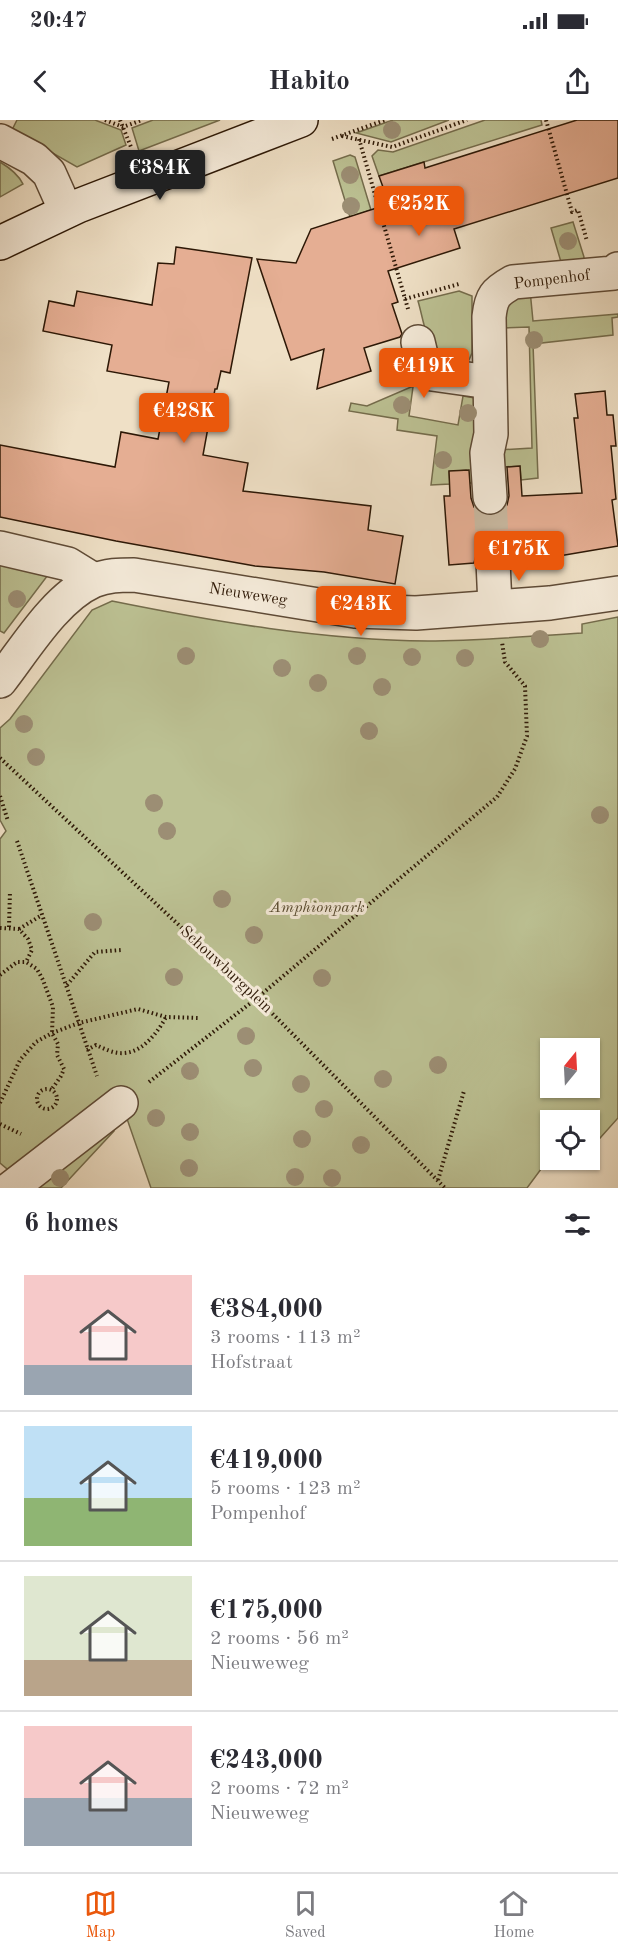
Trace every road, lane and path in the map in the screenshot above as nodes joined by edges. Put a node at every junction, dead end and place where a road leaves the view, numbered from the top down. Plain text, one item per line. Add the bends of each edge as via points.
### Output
1 (105, 120) edge
2 (120, 120) edge
3 (142, 120) edge
4 (301, 120) edge
5 (468, 120) edge
6 (546, 120) edge
7 (123, 127) junction
8 (341, 135) dead end
9 (359, 139) junction
10 (0, 141) edge
11 (136, 157) dead end
12 (66, 212) junction
13 (0, 243) edge
14 (607, 271) edge
15 (405, 299) junction
16 (491, 301) junction
17 (418, 342) joint
18 (489, 382) junction
19 (490, 497) tunnel mouth
20 (0, 548) edge
21 (493, 561) tunnel mouth
22 (94, 580) junction
23 (618, 592) edge
24 (495, 606) junction
25 (0, 681) edge
26 (0, 758) edge
27 (0, 796) edge
28 (8, 821) dead end
29 (17, 841) dead end
30 (10, 891) dead end
31 (42, 915) junction
32 (9, 927) junction
33 (0, 928) edge
34 (19, 929) junction
35 (121, 950) dead end
36 (26, 962) junction
37 (0, 975) edge
38 (67, 984) junction
39 (257, 998) junction
40 (166, 1017) junction
41 (200, 1018) dead end
42 (79, 1023) junction
43 (52, 1033) junction
44 (87, 1050) junction
45 (52, 1089) junction
46 (465, 1091) dead end
47 (110, 1092) junction
48 (0, 1103) edge
49 (438, 1180) junction
50 (11, 1188) edge
51 (445, 1188) edge

1 - 7 path
2 - 7 path
3 - 7 path
4 - 12 street
5 - 9 path via 392,147
6 - 14 path via 572,212 578,210
7 - 11 path
8 - 9 path
9 - 15 path
10 - 12 street via 34,159 49,173
12 - 13 street
14 - 16 street, Pompenhof via 513,282 500,289
15 - 16 path via 462,283
15 - 17 path
16 - 18 street
17 - 18 street via 424,367 432,374
18 - 19 street
20 - 22 street via 68,564
21 - 24 street
22 - 24 street, Nieuweweg via 134,575 355,611 416,613
22 - 25 street, Nieuweweg via 54,611
23 - 24 street, Nieuweweg via 550,603
24 - 39 path via 506,662 525,686 527,736 515,769 497,797
26 - 39 path, Schouwburgplein
27 - 28 path
29 - 31 path
30 - 32 path
31 - 34 path
31 - 38 path
32 - 33 path
32 - 34 path
34 - 36 path via 31,944
35 - 38 path via 95,952
36 - 37 path via 17,962
36 - 43 path via 37,969 53,1007
38 - 42 path
39 - 47 path
39 - 49 path, Schouwburgplein
40 - 41 path
40 - 42 path via 138,1009
40 - 44 path via 160,1029 138,1048 116,1053 96,1045
42 - 43 path
42 - 44 path
43 - 45 path via 64,1069
43 - 48 path via 36,1042 20,1060
44 - 47 path
45 - 45 path via 57,1102 50,1109 43,1108 38,1094 43,1089
46 - 49 path
47 - 50 street
49 - 51 path, Schouwburgplein

